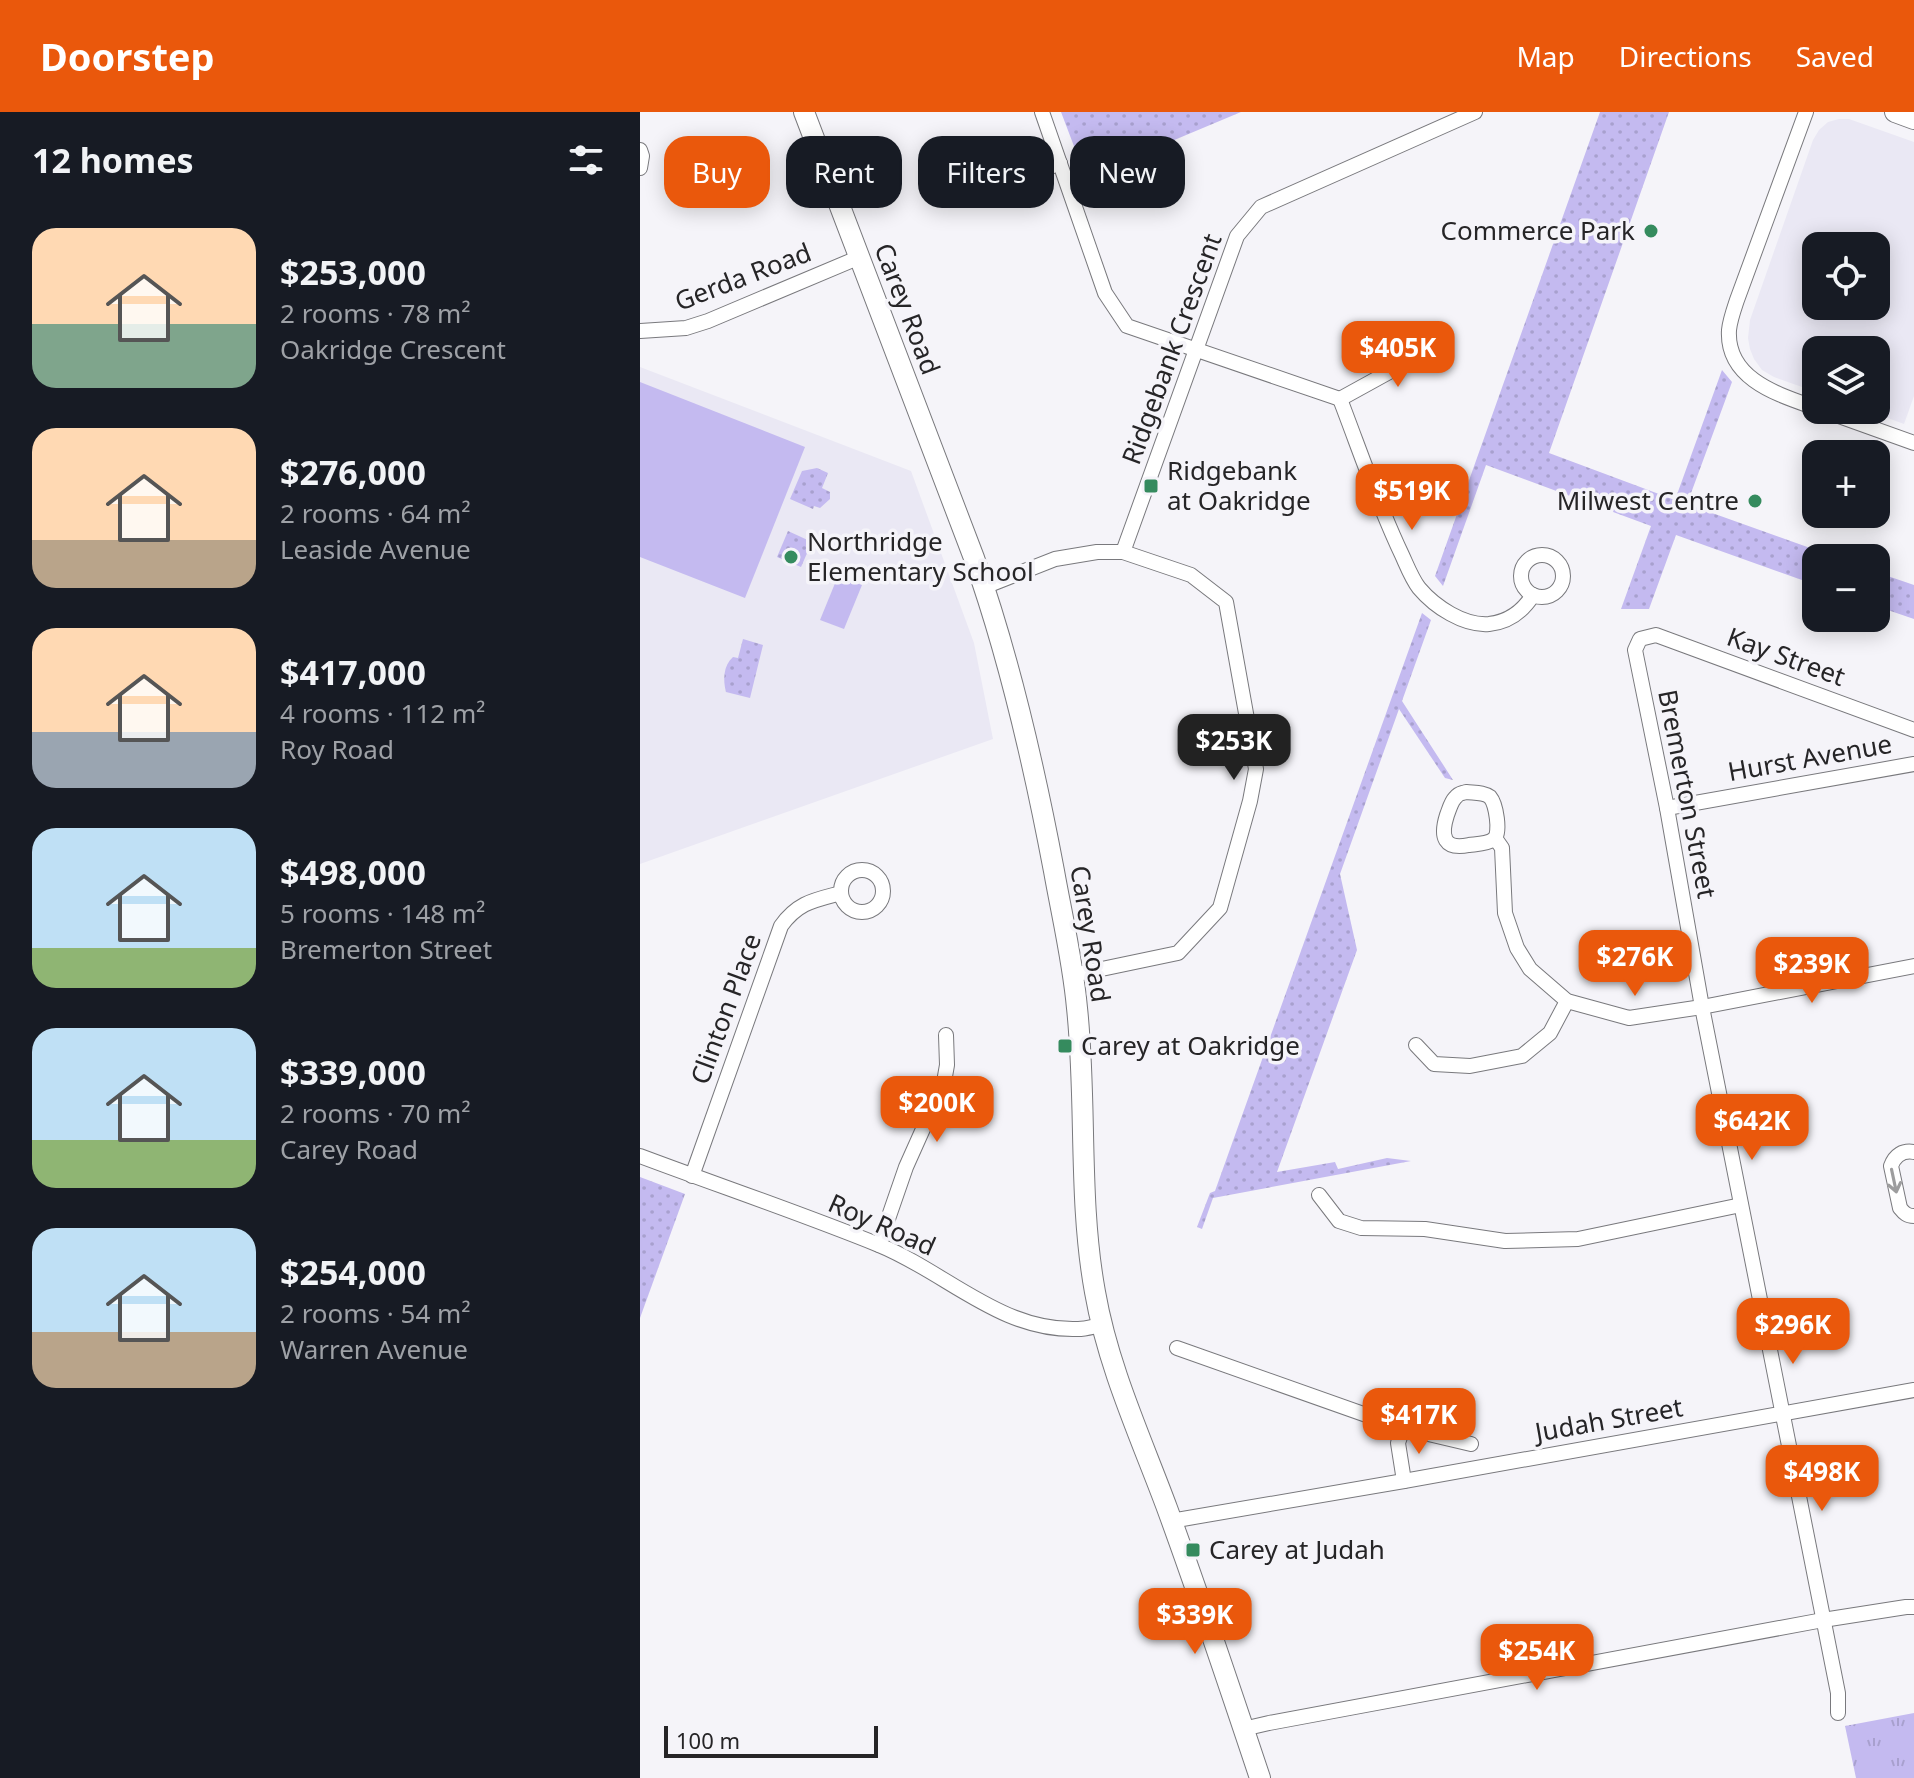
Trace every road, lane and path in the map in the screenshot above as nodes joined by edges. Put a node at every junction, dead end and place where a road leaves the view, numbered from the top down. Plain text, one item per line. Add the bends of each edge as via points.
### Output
1 (804, 112) edge
2 (1042, 112) edge
3 (1475, 112) edge
4 (1806, 112) edge
5 (1895, 112) edge
6 (1914, 119) edge
7 (640, 150) edge
8 (1060, 163) junction
9 (1054, 165) edge
10 (640, 168) edge
11 (860, 257) junction
12 (640, 331) edge
13 (1430, 342) dead end
14 (1196, 350) junction
15 (1340, 399) junction
16 (1802, 403) edge
17 (1861, 424) edge
18 (1914, 443) edge
19 (1123, 552) junction
20 (984, 587) junction
21 (1533, 595) dead end
22 (1640, 639) joint
23 (1914, 730) edge
24 (1914, 764) edge
25 (1667, 808) junction
26 (1495, 838) junction
27 (841, 893) dead end
28 (1914, 966) edge
29 (1073, 975) junction
30 (1567, 1001) junction
31 (1702, 1007) junction
32 (946, 1035) dead end
33 (1416, 1045) dead end
34 (1914, 1152) edge
35 (640, 1156) edge
36 (692, 1176) junction
37 (1319, 1195) dead end
38 (1741, 1205) junction
39 (1914, 1216) edge
40 (879, 1245) junction
41 (1102, 1325) junction
42 (1177, 1348) dead end
43 (1914, 1390) edge
44 (1783, 1413) junction
45 (1403, 1428) junction
46 (1471, 1444) dead end
47 (1404, 1481) junction
48 (1171, 1521) junction
49 (1914, 1607) edge
50 (1823, 1620) junction
51 (1838, 1713) dead end
52 (1243, 1729) junction
53 (1260, 1778) edge

1 - 11 street, Carey Road
2 - 8 street
3 - 14 street, Ridgebank Crescent via 1261,207 1237,236
4 - 16 street via 1729,330 1736,360 1759,386
5 - 6 street
7 - 10 street
8 - 9 street
8 - 14 street via 1105,293 1127,326
11 - 12 street, Gerda Road via 708,321
11 - 20 street, Carey Road
13 - 15 street via 1409,361
14 - 15 street
14 - 19 street, Ridgebank Crescent
15 - 21 street via 1390,531 1417,586 1448,612 1482,625 1512,617
17 - 18 street
19 - 20 street via 1055,559
19 - 29 street via 1191,575 1226,602 1256,769 1220,908 1178,953
20 - 29 street, Carey Road via 1022,720
22 - 23 street, Kay Street via 1656,635
22 - 25 street, Bremerton Street via 1635,650
24 - 25 street, Hurst Avenue
25 - 31 street, Bremerton Street
26 - 26 street via 1494,802 1489,796 1466,792 1455,797 1444,827 1446,840 1459,847
26 - 30 street via 1502,848 1505,913 1517,948 1530,969
27 - 36 street, Clinton Place via 800,906 781,926
28 - 31 street
29 - 41 street, Carey Road via 1089,1251
30 - 31 street via 1629,1018
30 - 33 street via 1550,1033 1522,1056 1470,1066 1434,1064
31 - 38 street, Bremerton Street
32 - 40 street via 944,1082
34 -> 39 street via 1898,1155 1891,1166 1900,1208
35 - 36 street, Roy Road
36 - 40 street, Roy Road
37 - 38 street via 1339,1221 1361,1228 1425,1229 1505,1241 1578,1239
38 - 44 street, Bremerton Street
40 - 41 street, Roy Road via 1008,1315 1049,1326
41 - 48 street, Carey Road
42 - 45 street
43 - 44 street, Judah Street
44 - 47 street, Judah Street
44 - 50 street, Bremerton Street
45 - 46 street
45 - 47 street via 1398,1443
47 - 48 street, Judah Street
48 - 52 street, Carey Road
49 - 50 street
50 - 51 street, Bremerton Street
50 - 52 street
52 - 53 street, Carey Road

